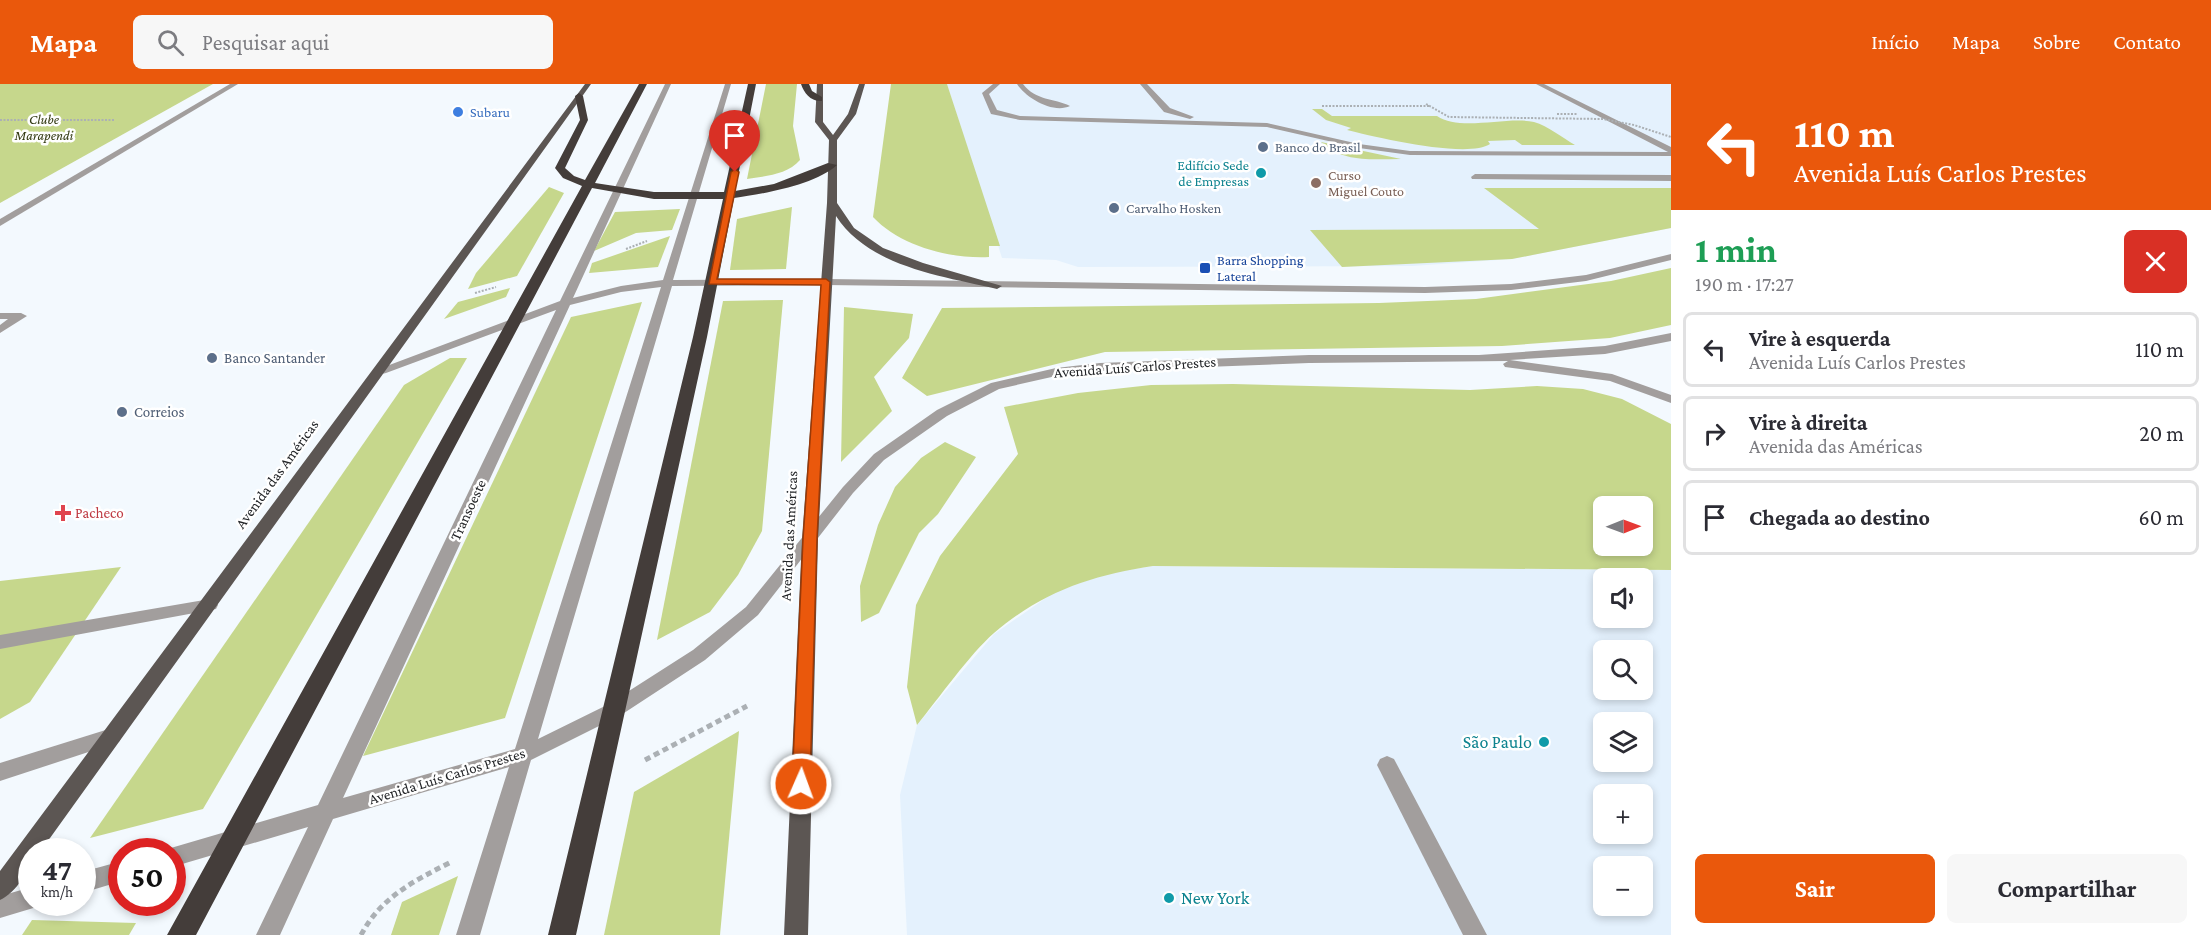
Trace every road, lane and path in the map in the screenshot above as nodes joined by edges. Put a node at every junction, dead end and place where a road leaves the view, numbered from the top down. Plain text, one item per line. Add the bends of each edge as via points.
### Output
1 (236, 84) edge
2 (588, 84) edge
3 (644, 84) edge
4 (668, 84) edge
5 (728, 84) edge
6 (752, 84) edge
7 (805, 84) edge
8 (820, 84) edge
9 (862, 84) edge
10 (980, 84) edge
11 (997, 84) edge
12 (1020, 84) edge
13 (1143, 84) edge
14 (1539, 84) edge
15 (985, 93) junction
16 (579, 96) junction
17 (819, 99) junction
18 (1052, 106) junction
19 (1066, 106) dead end
20 (1318, 106) dead end
21 (1167, 110) junction
22 (1557, 114) dead end
23 (1577, 114) dead end
24 (1034, 119) junction
25 (0, 120) edge
26 (118, 120) dead end
27 (1140, 120) junction
28 (1671, 137) edge
29 (833, 140) junction
30 (1671, 152) edge
31 (1445, 154) junction
32 (832, 165) junction
33 (1475, 177) dead end
34 (1671, 178) edge
35 (591, 184) junction
36 (618, 191) junction
37 (731, 194) junction
38 (694, 196) junction
39 (832, 203) junction
40 (0, 223) edge
41 (655, 238) dead end
42 (623, 250) dead end
43 (1671, 257) edge
44 (712, 282) junction
45 (826, 282) junction
46 (668, 283) junction
47 (504, 285) dead end
48 (997, 286) junction
49 (474, 293) dead end
50 (565, 303) junction
51 (0, 316) edge
52 (516, 321) junction
53 (0, 330) edge
54 (1671, 337) edge
55 (1479, 359) junction
56 (381, 370) junction
57 (1671, 399) edge
58 (810, 539) junction
59 (210, 605) junction
60 (0, 642) edge
61 (747, 706) dead end
62 (614, 710) junction
63 (112, 736) junction
64 (523, 755) junction
65 (645, 760) dead end
66 (1387, 765) dead end
67 (0, 772) edge
68 (326, 811) junction
69 (234, 838) junction
70 (186, 852) edge
71 (458, 858) dead end
72 (0, 889) edge
73 (18, 902) edge
74 (0, 907) edge
75 (182, 935) edge
76 (268, 935) edge
77 (361, 935) edge
78 (468, 935) edge
79 (562, 935) edge
80 (796, 935) edge
81 (1475, 935) edge

1 - 40 street
2 - 16 main road, Avenida das Américas
3 - 35 highway
4 - 36 street, Transoeste
5 - 38 street
6 - 37 highway
7 - 17 highway via 808,92
8 - 17 main road
9 - 29 main road via 855,109
10 - 15 street
11 - 15 street
12 - 18 street via 1026,92
13 - 21 street
14 - 30 street
15 - 24 street via 994,112
16 - 35 highway via 584,120 560,168 567,177
16 - 56 main road, Avenida das Américas
17 - 29 main road via 819,122
18 - 19 street
18 - 24 street via 1048,114
20 - 28 path, bridge via 1427,105 1458,118 1603,119
21 - 27 street via 1161,117
21 - 31 street via 1186,116 1288,124 1372,145
22 - 23 path, bridge
24 - 27 street
25 - 26 path
27 - 31 street via 1267,125 1376,149
29 - 32 main road, Avenida das Américas
30 - 31 street
32 - 37 highway via 782,185
32 - 39 main road, Avenida das Américas
33 - 34 street
35 - 36 highway
35 - 52 highway
36 - 38 highway
36 - 50 street, Transoeste
37 - 38 highway
37 - 44 highway
38 - 46 street
39 - 45 main road, Avenida das Américas
39 - 48 main road via 851,231 886,252
41 - 42 path
43 - 48 street via 1586,278 1511,287 1425,290
44 - 45 street
44 - 46 street
44 - 62 highway
45 - 48 street
45 - 58 main road, Avenida das Américas
46 - 50 street via 621,289
46 - 64 street
47 - 49 path
50 - 52 street
50 - 68 street, Transoeste
51 - 53 street via 21,316
52 - 56 street
52 - 69 highway
54 - 55 street, Avenida Luís Carlos Prestes via 1605,350
55 - 57 street via 1612,378
55 - 58 street, Avenida Luís Carlos Prestes via 1196,361 1100,367 1023,378 964,400 879,457
56 - 59 main road, Avenida das Américas
58 - 62 street, Avenida Luís Carlos Prestes via 752,611 699,655
58 - 80 main road, Avenida das Américas
59 - 60 street
59 - 63 main road, Avenida das Américas
61 - 65 path
62 - 64 street, Avenida Luís Carlos Prestes
62 - 79 highway
63 - 67 street
63 - 72 main road, Avenida das Américas
64 - 68 street, Avenida Luís Carlos Prestes
64 - 78 street
66 - 81 street
68 - 69 street, Avenida Luís Carlos Prestes
68 - 76 street, Transoeste
69 - 70 street, Avenida Luís Carlos Prestes
69 - 75 highway
71 - 77 path via 397,890 379,906
73 - 74 street

